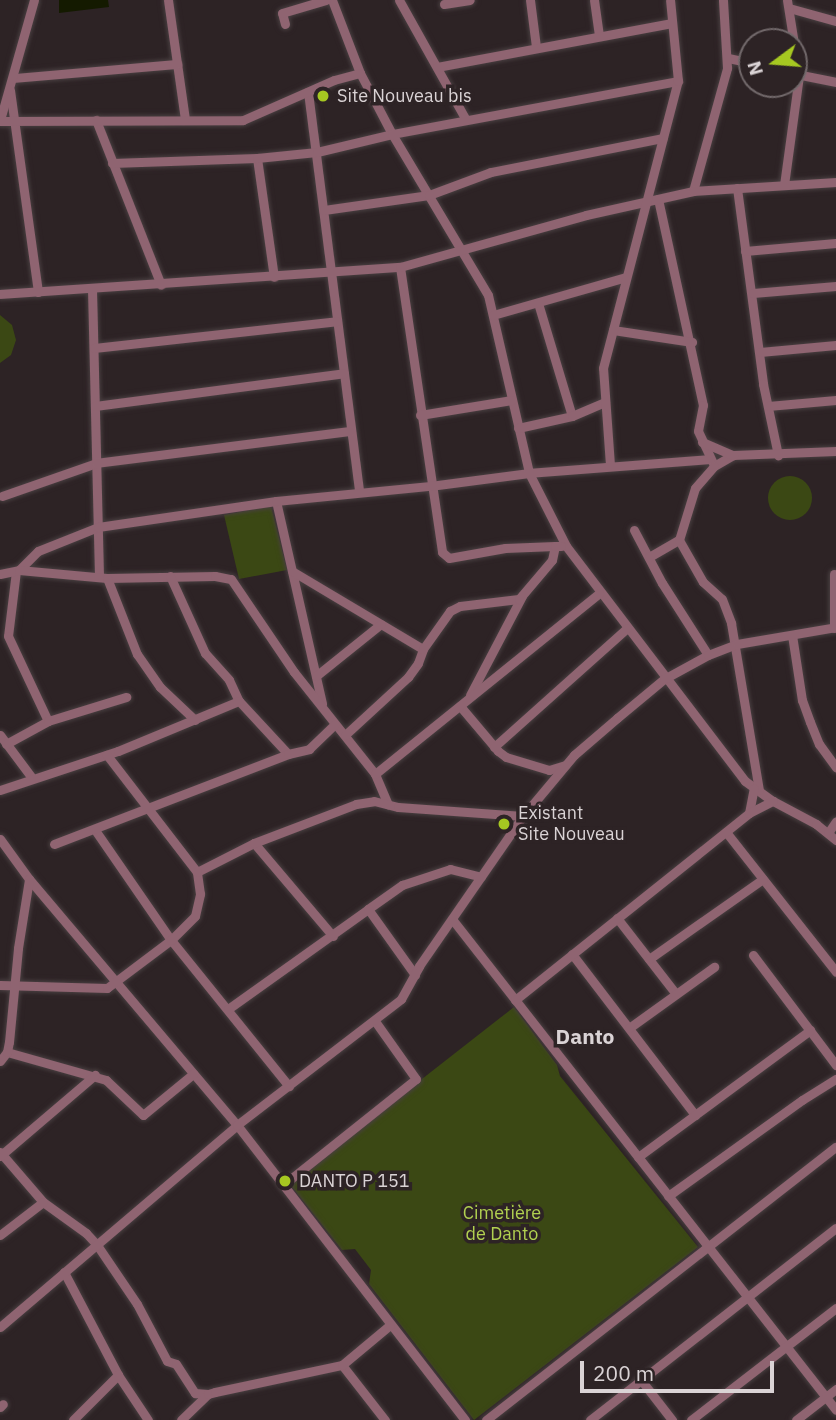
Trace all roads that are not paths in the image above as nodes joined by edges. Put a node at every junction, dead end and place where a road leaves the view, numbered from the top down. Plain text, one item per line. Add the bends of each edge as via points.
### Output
1 (34, 0) edge
2 (168, 0) edge
3 (326, 0) edge
4 (332, 0) edge
5 (399, 0) edge
6 (470, 0) edge
7 (530, 0) edge
8 (594, 0) edge
9 (670, 0) edge
10 (723, 0) edge
11 (444, 4) dead end
12 (788, 4) edge
13 (836, 21) edge
14 (671, 23) junction
15 (285, 24) dead end
16 (791, 28) edge
17 (599, 36) junction
18 (536, 47) junction
19 (728, 58) junction
20 (738, 60) edge
21 (177, 64) junction
22 (437, 67) junction
23 (360, 73) junction
24 (808, 77) edge
25 (14, 78) junction
26 (678, 81) junction
27 (836, 82) edge
28 (10, 90) junction
29 (309, 92) junction
30 (794, 98) edge
31 (0, 120) edge
32 (96, 120) junction
33 (185, 120) junction
34 (466, 120) junction
35 (15, 121) junction
36 (392, 134) junction
37 (663, 138) junction
38 (317, 152) junction
39 (257, 158) junction
40 (112, 163) junction
41 (836, 182) edge
42 (784, 185) junction
43 (737, 188) junction
44 (693, 191) junction
45 (429, 195) junction
46 (658, 199) junction
47 (646, 203) junction
48 (324, 210) junction
49 (836, 243) edge
50 (460, 249) junction
51 (745, 251) junction
52 (400, 267) junction
53 (331, 273) junction
54 (274, 277) junction
55 (626, 277) junction
56 (161, 285) junction
57 (836, 286) edge
58 (92, 289) junction
59 (38, 292) junction
60 (753, 293) junction
61 (0, 294) edge
62 (538, 303) junction
63 (493, 315) junction
64 (337, 321) junction
65 (613, 330) junction
66 (692, 342) junction
67 (836, 345) edge
68 (94, 348) junction
69 (760, 352) junction
70 (344, 373) junction
71 (512, 400) junction
72 (836, 400) edge
73 (605, 402) junction
74 (95, 406) junction
75 (768, 407) junction
76 (420, 415) junction
77 (572, 416) junction
78 (518, 428) junction
79 (351, 431) junction
80 (702, 442) junction
81 (836, 450) edge
82 (733, 455) junction
83 (778, 455) junction
84 (96, 463) junction
85 (711, 463) junction
86 (610, 465) junction
87 (529, 472) junction
88 (430, 486) junction
89 (359, 492) junction
90 (2, 496) dead end
91 (276, 501) junction
92 (98, 527) junction
93 (634, 530) dead end
94 (679, 540) junction
95 (566, 545) junction
96 (555, 546) junction
97 (649, 556) junction
98 (18, 570) junction
99 (292, 571) junction
100 (0, 574) edge
101 (834, 574) dead end
102 (170, 576) junction
103 (103, 577) junction
104 (599, 593) junction
105 (522, 596) junction
106 (381, 624) junction
107 (835, 627) edge
108 (627, 628) junction
109 (792, 635) junction
110 (4, 636) edge
111 (737, 644) junction
112 (423, 649) junction
113 (708, 655) junction
114 (316, 676) junction
115 (664, 679) junction
116 (126, 697) dead end
117 (239, 701) junction
118 (464, 702) junction
119 (323, 706) junction
120 (184, 712) junction
121 (195, 720) junction
122 (48, 721) junction
123 (184, 724) junction
124 (334, 725) junction
125 (0, 735) edge
126 (345, 735) junction
127 (6, 744) junction
128 (494, 747) junction
129 (118, 751) junction
130 (288, 754) junction
131 (107, 755) junction
132 (115, 762) junction
133 (565, 765) junction
134 (836, 766) edge
135 (375, 774) junction
136 (32, 778) junction
137 (757, 789) junction
138 (0, 790) edge
139 (772, 801) junction
140 (388, 804) junction
141 (149, 806) junction
142 (748, 813) junction
143 (523, 816) junction
144 (833, 829) edge
145 (95, 830) junction
146 (726, 832) junction
147 (0, 839) edge
148 (254, 843) junction
149 (54, 844) dead end
150 (197, 872) junction
151 (481, 877) junction
152 (29, 878) junction
153 (763, 879) junction
154 (368, 909) junction
155 (617, 918) junction
156 (452, 919) junction
157 (333, 936) junction
158 (172, 940) junction
159 (572, 954) junction
160 (753, 955) dead end
161 (649, 959) junction
162 (714, 967) dead end
163 (836, 972) edge
164 (415, 975) junction
165 (118, 983) junction
166 (0, 985) edge
167 (16, 986) junction
168 (676, 995) junction
169 (515, 1000) junction
170 (228, 1009) junction
171 (375, 1021) junction
172 (629, 1028) junction
173 (810, 1030) junction
174 (7, 1052) junction
175 (0, 1061) edge
176 (836, 1065) edge
177 (193, 1074) junction
178 (95, 1075) junction
179 (836, 1079) edge
180 (289, 1086) junction
181 (695, 1115) junction
182 (237, 1125) junction
183 (836, 1147) edge
184 (1, 1154) edge
185 (638, 1157) junction
186 (282, 1185) junction
187 (668, 1196) junction
188 (43, 1202) junction
189 (836, 1228) edge
190 (0, 1235) edge
191 (97, 1245) junction
192 (708, 1246) junction
193 (64, 1272) junction
194 (748, 1297) junction
195 (836, 1308) edge
196 (390, 1325) junction
197 (0, 1327) edge
198 (786, 1346) junction
199 (342, 1365) junction
200 (118, 1375) junction
201 (641, 1380) junction
202 (836, 1389) edge
203 (208, 1394) junction
204 (827, 1396) junction
205 (836, 1410) edge
206 (379, 1418) edge
207 (73, 1420) edge
208 (148, 1420) edge
209 (181, 1420) edge
210 (465, 1420) edge
211 (486, 1420) edge
212 (590, 1420) edge
213 (671, 1420) edge
214 (691, 1420) edge
215 (796, 1420) edge

1 - 25 street
2 - 21 street
3 - 15 street via 282,13
4 - 23 street
5 - 22 street
6 - 11 street
7 - 18 street
8 - 17 street
9 - 14 street
10 - 19 street
12 - 13 street
12 - 16 street
14 - 17 street
14 - 26 street
17 - 18 street
18 - 22 street
19 - 20 street
19 - 44 street
21 - 25 street
21 - 33 street
22 - 34 street
23 - 29 street
23 - 36 street
24 - 27 street
25 - 28 street
26 - 34 street
26 - 37 street
28 - 31 street
28 - 35 street
29 - 33 street via 243,120
29 - 38 street
30 - 42 street
31 - 35 street
32 - 33 street
32 - 35 street
32 - 40 street
34 - 36 street
35 - 59 street
36 - 38 street
36 - 45 street
37 - 45 street via 491,172
37 - 47 street
38 - 39 street
38 - 48 street
39 - 40 street
39 - 54 street
40 - 56 street
41 - 42 street
42 - 43 street
43 - 44 street
43 - 51 street
44 - 46 street
45 - 48 street
45 - 50 street
46 - 47 street
46 - 66 street
47 - 50 street
47 - 55 street
48 - 53 street
49 - 51 street
50 - 52 street
50 - 63 street via 488,295
51 - 60 street
52 - 53 street
52 - 76 street
53 - 54 street
53 - 64 street
54 - 56 street
55 - 62 street
55 - 65 street
56 - 58 street
57 - 60 street
58 - 59 street
58 - 68 street
59 - 61 street
60 - 69 street
62 - 63 street
62 - 77 street
63 - 71 street
64 - 68 street
64 - 70 street
65 - 66 street
65 - 73 street via 603,368
66 - 80 street via 703,405 698,431
67 - 69 street
68 - 74 street
69 - 75 street
70 - 74 street
70 - 79 street
71 - 76 street
71 - 78 street
72 - 75 street
73 - 77 street
73 - 86 street
74 - 84 street
75 - 83 street
76 - 88 street
77 - 78 street
78 - 87 street
79 - 84 street
79 - 89 street
80 - 82 street
80 - 85 street
81 - 83 street
82 - 83 street
82 - 85 street
84 - 90 street
84 - 92 street
85 - 86 street
85 - 94 street via 695,488
86 - 87 street
87 - 88 street
87 - 95 street
88 - 89 street
88 - 96 street via 444,556
89 - 91 street
91 - 92 street
91 - 99 street
92 - 98 street via 38,551
92 - 103 street
93 - 97 street
94 - 97 street
94 - 111 street via 703,582 722,599
95 - 96 street
95 - 104 street
96 - 105 street via 552,560
97 - 113 street
98 - 100 street
98 - 103 street
98 - 110 street
99 - 106 street
99 - 114 street
101 - 107 street
102 - 103 street
102 - 117 street via 195,636
102 - 119 street via 231,579 294,672
103 - 120 street via 136,654
104 - 108 street
104 - 118 street
105 - 112 street via 455,608
105 - 118 street
106 - 112 street
106 - 114 street
107 - 109 street
108 - 115 street
108 - 128 street
109 - 111 street
109 - 134 street via 802,700 819,744
110 - 122 street
111 - 113 street
111 - 137 street
112 - 126 street via 408,677
113 - 115 street
114 - 119 street
115 - 133 street
115 - 137 street via 745,781
116 - 122 street
117 - 121 street
117 - 130 street
118 - 128 street
118 - 135 street
119 - 124 street
120 - 121 street
120 - 123 street
121 - 123 street
122 - 127 street
123 - 129 street
124 - 126 street
124 - 130 street via 309,749
125 - 127 street
126 - 135 street
127 - 136 street
128 - 133 street via 506,757 540,768
129 - 131 street
129 - 132 street
130 - 141 street
131 - 132 street
131 - 136 street
132 - 141 street
133 - 143 street
135 - 140 street
136 - 138 street
137 - 139 street
137 - 142 street
139 - 142 street
139 - 144 street
140 - 143 street
140 - 148 street via 356,804
141 - 145 street
141 - 150 street
142 - 146 street
143 - 151 street
145 - 149 street
145 - 158 street
146 - 153 street
146 - 155 street
147 - 152 street
148 - 150 street
148 - 157 street
150 - 158 street via 199,906 192,921
151 - 154 street via 450,869 402,886
151 - 156 street
152 - 165 street
152 - 167 street
153 - 161 street
153 - 163 street
154 - 157 street
154 - 164 street
155 - 159 street
155 - 161 street
156 - 164 street
156 - 169 street
157 - 170 street
158 - 165 street
158 - 170 street
159 - 169 street
159 - 172 street
160 - 173 street
161 - 168 street
162 - 168 street
164 - 171 street via 401,999
165 - 167 street via 97,990
165 - 177 street
166 - 167 street
167 - 174 street
168 - 172 street
169 - 185 street
170 - 180 street
171 - 180 street
171 - 186 street via 416,1079
172 - 181 street
173 - 176 street
173 - 181 street
174 - 175 street
174 - 178 street
177 - 178 street via 143,1115 114,1085
177 - 182 street
178 - 184 street
179 - 187 street
180 - 182 street
181 - 185 street
182 - 186 street
182 - 191 street
183 - 192 street
184 - 188 street
185 - 187 street
186 - 196 street
187 - 192 street
188 - 190 street
188 - 191 street
189 - 194 street
191 - 193 street
191 - 203 street via 137,1304 167,1361 176,1364 195,1393
192 - 194 street
192 - 211 street
193 - 197 street
193 - 200 street
194 - 198 street
194 - 201 street
195 - 198 street
196 - 199 street
196 - 210 street
198 - 204 street
198 - 214 street
199 - 203 street
199 - 206 street
200 - 207 street
200 - 208 street
201 - 212 street
201 - 213 street
202 - 204 street
203 - 209 street
204 - 205 street
204 - 215 street

